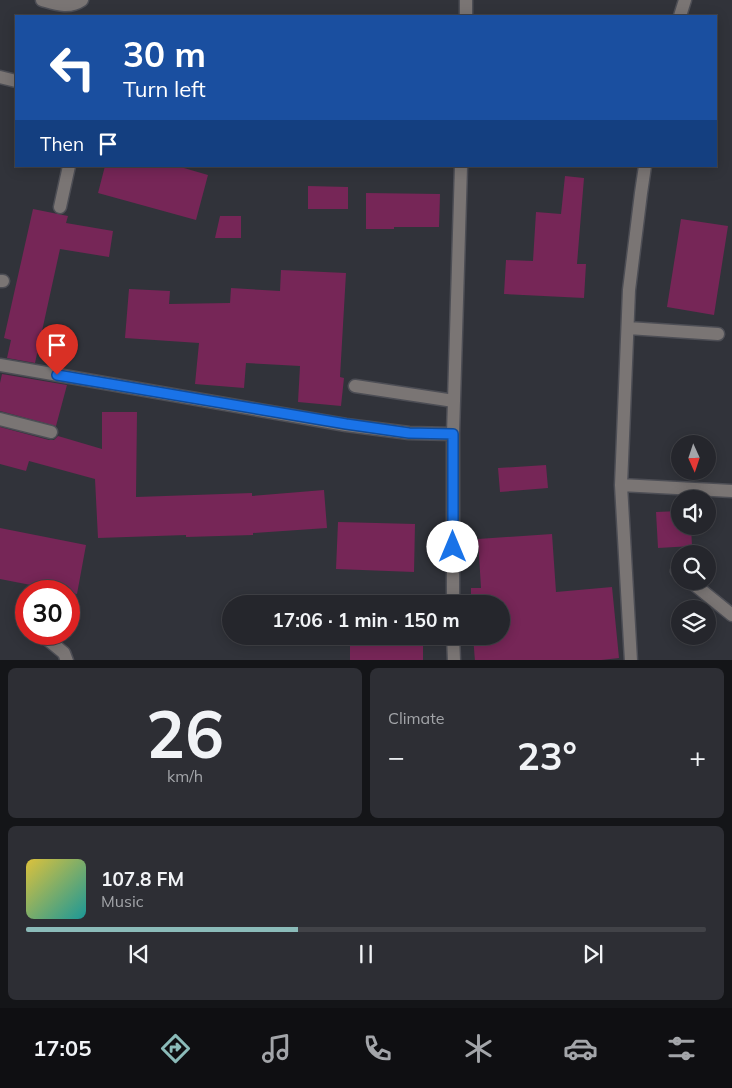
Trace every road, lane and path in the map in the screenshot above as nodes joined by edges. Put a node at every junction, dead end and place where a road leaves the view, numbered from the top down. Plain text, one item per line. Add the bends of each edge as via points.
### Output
1 (42, 0) edge
2 (82, 0) edge
3 (466, 0) edge
4 (685, 0) edge
5 (466, 15) edge
6 (680, 15) edge
7 (0, 77) edge
8 (15, 81) edge
9 (68, 167) edge
10 (461, 167) edge
11 (645, 167) edge
12 (60, 207) dead end
13 (628, 328) junction
14 (718, 334) dead end
15 (0, 365) edge
16 (356, 386) dead end
17 (454, 401) junction
18 (0, 419) edge
19 (50, 432) dead end
20 (453, 434) junction
21 (621, 485) junction
22 (732, 491) edge
23 (701, 590) edge
24 (453, 595) edge
25 (732, 614) edge
26 (55, 645) edge
27 (454, 645) edge
28 (67, 660) edge
29 (454, 660) edge
30 (631, 660) edge

1 - 2 street via 70,6
3 - 5 street
4 - 6 street
7 - 8 street
9 - 12 street
10 - 17 street
11 - 13 street via 629,290
13 - 14 street
13 - 21 street
15 - 20 street via 346,424 409,433
16 - 17 street
17 - 20 street
18 - 19 street
20 - 24 street
21 - 22 street
21 - 30 street
23 - 25 street
26 - 28 street
27 - 29 street

